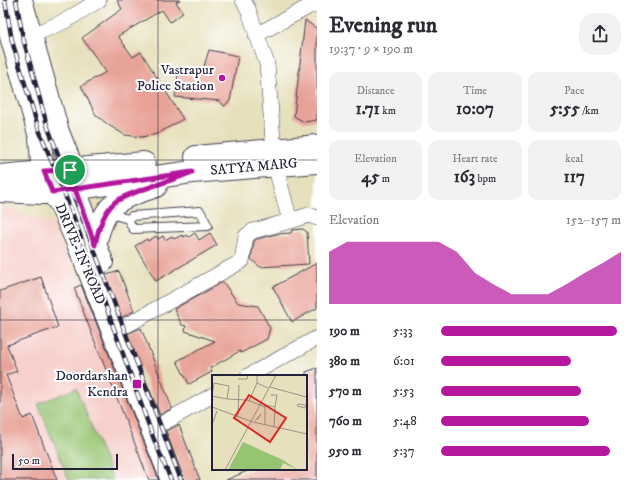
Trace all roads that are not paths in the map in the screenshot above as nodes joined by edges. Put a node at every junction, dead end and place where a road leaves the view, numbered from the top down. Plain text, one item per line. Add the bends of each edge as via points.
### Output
1 (2, 0) edge
2 (21, 0) edge
3 (99, 0) edge
4 (243, 0) edge
5 (317, 6) edge
6 (256, 35) junction
7 (30, 36) junction
8 (317, 146) edge
9 (274, 157) junction
10 (317, 162) edge
11 (44, 171) junction
12 (192, 172) junction
13 (0, 176) edge
14 (73, 179) junction
15 (0, 191) edge
16 (52, 192) junction
17 (107, 212) junction
18 (317, 218) edge
19 (128, 219) junction
20 (290, 221) junction
21 (95, 245) junction
22 (127, 325) junction
23 (317, 338) edge
24 (250, 375) edge
25 (212, 396) edge
26 (165, 422) junction
27 (172, 480) edge
28 (188, 480) edge

1 - 11 main road, DRIVE-IN ROAD via 40,137
2 - 7 main road, DRIVE-IN ROAD
3 - 7 street via 65,21
4 - 6 street
5 - 6 street via 310,6
6 - 9 street via 267,64
7 - 14 main road, DRIVE-IN ROAD
8 - 9 main road, SATYA MARG
9 - 10 main road, SATYA MARG
9 - 12 main road, SATYA MARG
9 - 14 main road, SATYA MARG
9 - 20 street
11 - 13 main road, SATYA MARG
11 - 14 main road, SATYA MARG
11 - 16 main road, DRIVE-IN ROAD
12 - 14 main road, SATYA MARG
12 - 17 main road via 127,196 115,202
14 - 16 main road, SATYA MARG
14 - 21 main road, DRIVE-IN ROAD
15 - 16 main road, SATYA MARG
16 - 27 main road, DRIVE-IN ROAD via 79,246
17 - 19 lane
17 - 21 main road via 98,230
18 - 20 street via 309,215
19 - 19 lane via 132,216 200,211 208,226 132,229
20 - 22 street via 246,236 242,262
21 - 22 main road, DRIVE-IN ROAD
22 - 26 main road, DRIVE-IN ROAD
23 - 24 street
25 - 26 street
26 - 28 main road, DRIVE-IN ROAD

